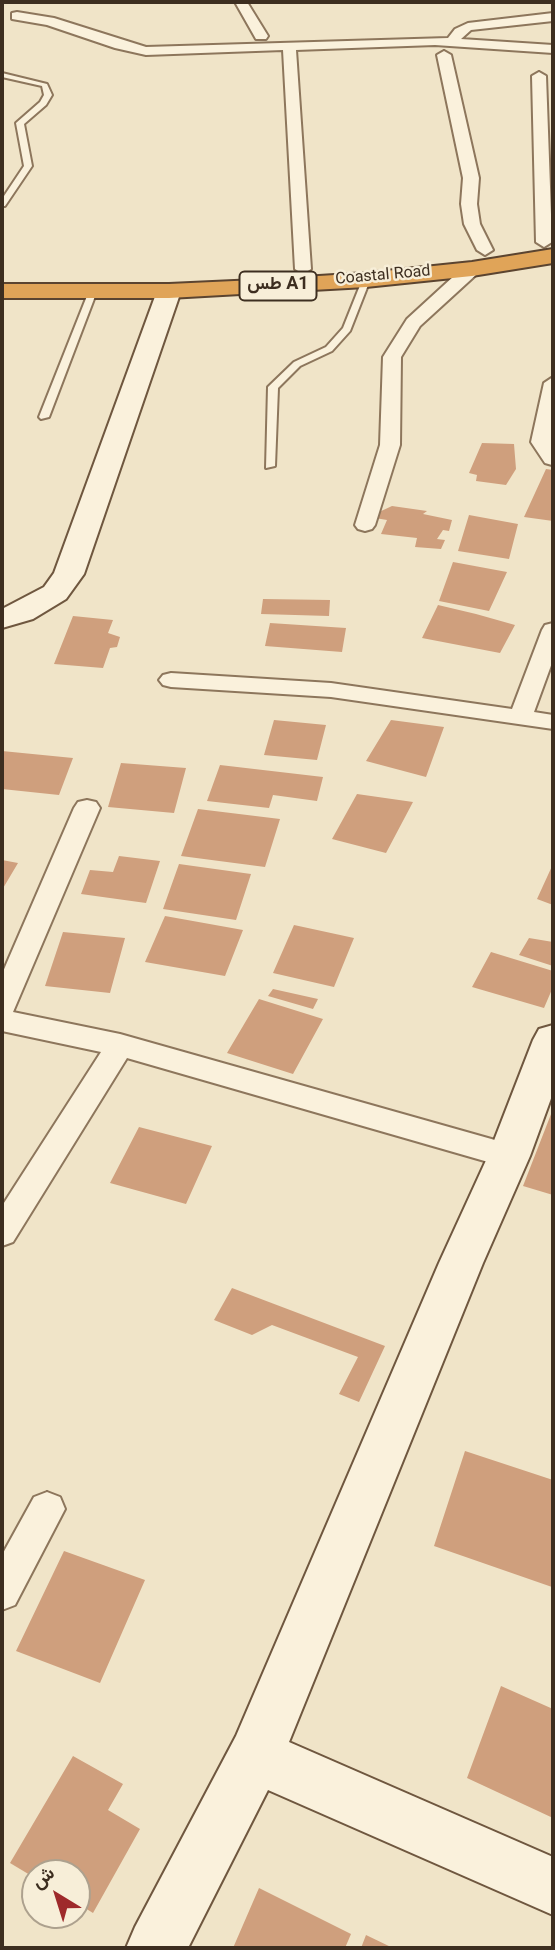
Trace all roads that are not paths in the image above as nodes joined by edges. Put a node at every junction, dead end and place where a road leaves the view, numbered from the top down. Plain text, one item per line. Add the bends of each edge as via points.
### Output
1 (241, 2) edge
2 (17, 16) dead end
3 (553, 18) edge
4 (261, 36) dead end
5 (289, 46) junction
6 (448, 48) junction
7 (553, 49) edge
8 (2, 75) edge
9 (540, 76) dead end
10 (2, 204) edge
11 (550, 246) edge
12 (479, 259) junction
13 (303, 269) junction
14 (2, 277) edge
15 (366, 280) junction
16 (2, 291) edge
17 (93, 291) junction
18 (169, 291) junction
19 (553, 383) edge
20 (44, 417) dead end
21 (552, 459) edge
22 (270, 466) dead end
23 (365, 524) dead end
24 (2, 619) edge
25 (553, 629) edge
26 (171, 680) dead end
27 (521, 716) junction
28 (553, 722) edge
29 (88, 808) dead end
30 (2, 1006) edge
31 (2, 1020) edge
32 (553, 1040) edge
33 (120, 1045) junction
34 (509, 1156) junction
35 (2, 1233) edge
36 (47, 1509) dead end
37 (2, 1592) edge
38 (256, 1756) junction
39 (553, 1886) edge
40 (156, 1948) edge

1 - 4 street
2 - 5 street via 49,21 146,51
3 - 6 street via 468,27
5 - 6 street
5 - 13 street
6 - 7 street
6 - 12 street via 471,178 469,204
8 - 10 lane via 45,85 48,95 20,123 28,166
9 - 11 street
11 - 12 highway, Coastal Road / طس A1
12 - 13 highway, Coastal Road / طس A1
12 - 15 highway, Coastal Road / طس A1
12 - 23 street via 413,323 392,357 390,445
13 - 14 highway, Coastal Road / طس A1
15 - 18 highway, Coastal Road / طس A1
15 - 22 lane via 347,329 329,349 297,364 273,387
16 - 17 highway, Coastal Road / طس A1
17 - 18 highway, Coastal Road / طس A1
17 - 20 lane
18 - 24 street via 69,574 55,593
19 - 21 street via 541,442
25 - 27 street
26 - 27 street via 331,690
27 - 28 street
29 - 30 street
31 - 33 street
32 - 34 street
33 - 34 street
33 - 35 street
34 - 38 street
36 - 37 street
38 - 39 street
38 - 40 street

